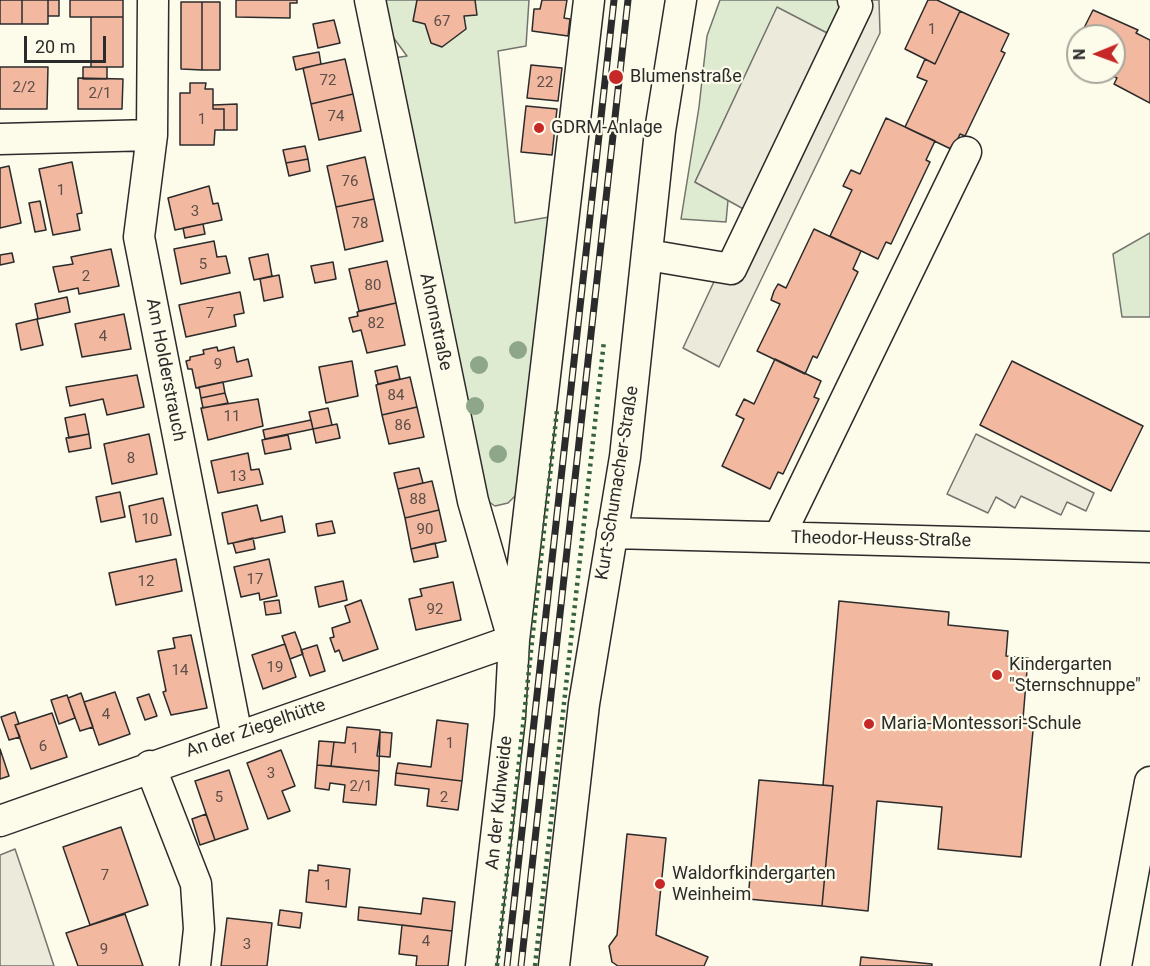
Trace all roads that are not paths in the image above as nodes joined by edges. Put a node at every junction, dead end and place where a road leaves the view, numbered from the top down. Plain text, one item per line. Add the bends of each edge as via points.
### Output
1 (153, 0) edge
2 (370, 0) edge
3 (589, 0) edge
4 (681, 0) edge
5 (854, 0) edge
6 (152, 135) junction
7 (0, 139) edge
8 (966, 152) dead end
9 (648, 255) junction
10 (612, 533) junction
11 (779, 537) junction
12 (1150, 547) edge
13 (514, 640) junction
14 (237, 736) junction
15 (150, 766) junction
16 (1150, 782) edge
17 (0, 821) edge
18 (195, 966) edge
19 (482, 966) edge
20 (554, 966) edge
21 (1116, 966) edge

1 - 6 street, Am Holderstrauch
2 - 13 street, Ahornstraße via 473,501
3 - 13 street, An der Kuhweide
4 - 9 street, Kurt-Schumacher-Straße via 660,131
5 - 9 street via 857,6 731,269
6 - 7 street
6 - 14 street, Am Holderstrauch via 139,237
8 - 11 street
9 - 10 street, Kurt-Schumacher-Straße via 625,457
10 - 11 street, Theodor-Heuss-Straße
10 - 20 street, Kurt-Schumacher-Straße via 584,704
11 - 12 street, Theodor-Heuss-Straße
13 - 14 street, An der Ziegelhütte
13 - 19 street, An der Kuhweide via 510,717
14 - 15 street, An der Ziegelhütte
15 - 17 street, An der Ziegelhütte
15 - 18 street via 195,884 200,929
16 - 21 street

